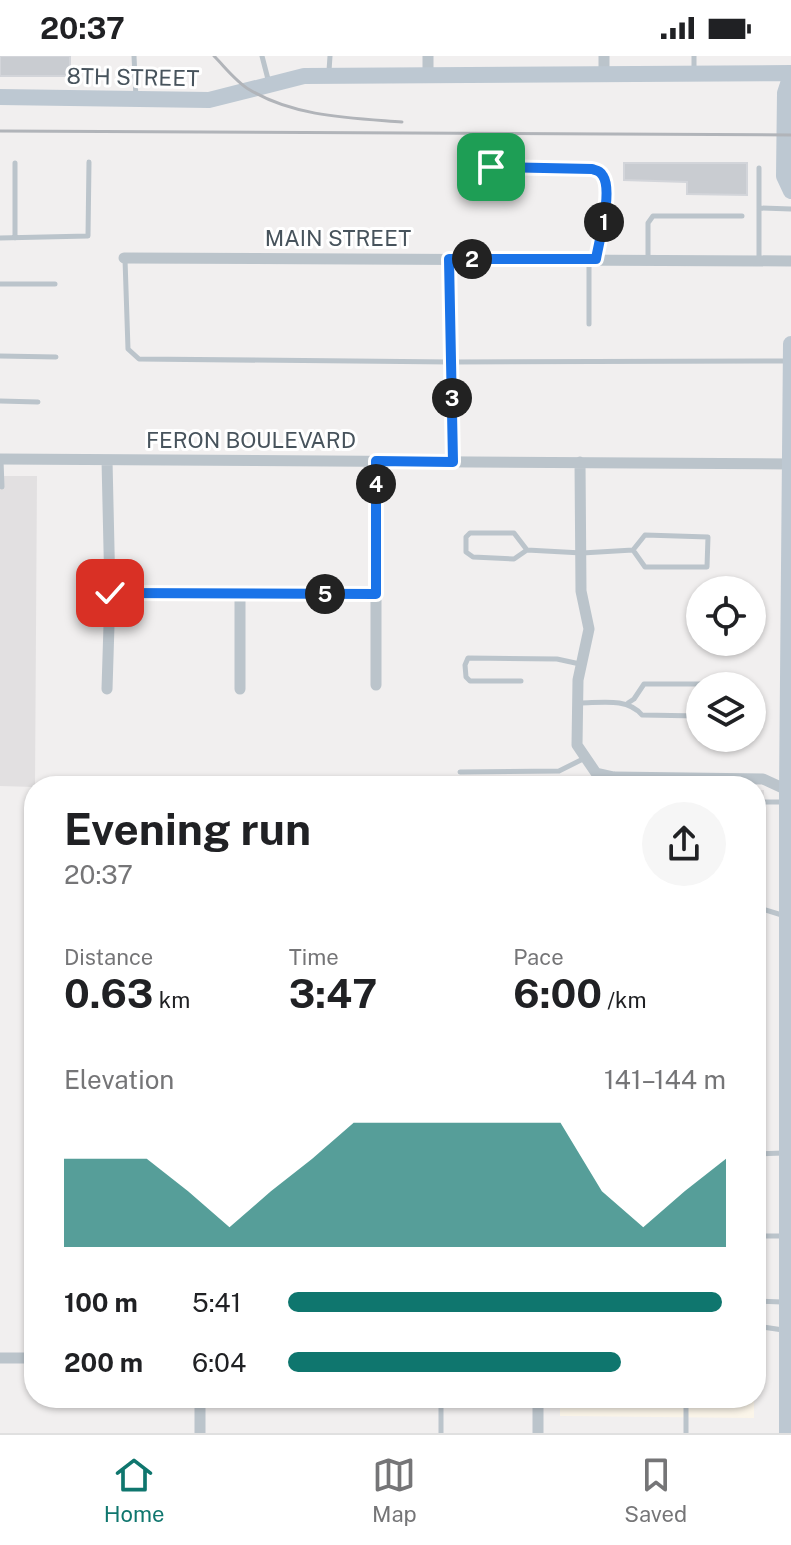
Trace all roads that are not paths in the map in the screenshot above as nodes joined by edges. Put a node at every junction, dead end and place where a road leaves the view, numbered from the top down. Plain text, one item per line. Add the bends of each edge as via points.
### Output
1 (134, 56) edge
2 (262, 56) edge
3 (330, 56) edge
4 (428, 56) edge
5 (604, 56) edge
6 (694, 56) edge
7 (428, 74) junction
8 (694, 74) junction
9 (791, 74) edge
10 (329, 75) junction
11 (604, 75) junction
12 (269, 84) junction
13 (0, 97) edge
14 (136, 99) junction
15 (89, 162) dead end
16 (15, 163) dead end
17 (491, 167) dead end
18 (759, 168) dead end
19 (791, 191) edge
20 (759, 208) junction
21 (791, 209) edge
22 (742, 216) dead end
23 (0, 238) edge
24 (15, 238) junction
25 (124, 258) joint
26 (449, 259) junction
27 (592, 259) junction
28 (648, 260) junction
29 (759, 261) junction
30 (791, 261) edge
31 (0, 284) edge
32 (55, 284) dead end
33 (589, 324) dead end
34 (791, 344) edge
35 (0, 356) edge
36 (56, 357) dead end
37 (791, 361) edge
38 (451, 362) junction
39 (791, 397) edge
40 (0, 401) edge
41 (38, 402) dead end
42 (791, 448) edge
43 (1, 459) edge
44 (107, 460) junction
45 (376, 461) junction
46 (453, 462) junction
47 (580, 462) junction
48 (790, 464) edge
49 (2, 487) dead end
50 (790, 511) edge
51 (527, 550) junction
52 (633, 550) junction
53 (582, 553) junction
54 (110, 593) junction
55 (240, 593) junction
56 (376, 594) junction
57 (790, 605) edge
58 (580, 664) junction
59 (521, 681) dead end
60 (686, 684) edge
61 (376, 685) dead end
62 (107, 689) dead end
63 (240, 689) dead end
64 (578, 703) junction
65 (628, 703) junction
66 (686, 716) edge
67 (586, 757) junction
68 (460, 772) dead end
69 (610, 776) edge
70 (766, 781) edge
71 (788, 794) edge
72 (766, 801) edge
73 (766, 909) edge
74 (788, 914) edge
75 (789, 1135) edge
76 (788, 1153) junction
77 (766, 1154) edge
78 (789, 1230) edge
79 (766, 1234) edge
80 (766, 1301) edge
81 (787, 1302) junction
82 (766, 1328) edge
83 (787, 1331) junction
84 (0, 1358) edge
85 (24, 1358) edge
86 (200, 1408) edge
87 (441, 1408) edge
88 (538, 1408) edge
89 (686, 1408) edge
90 (200, 1433) edge
91 (441, 1433) edge
92 (538, 1433) edge
93 (686, 1433) edge
94 (787, 1433) edge

1 - 14 lane
2 - 12 lane
3 - 10 lane
4 - 7 street
5 - 11 street
6 - 8 lane
7 - 10 main road, 8TH STREET
7 - 11 main road, 8TH STREET
8 - 9 main road, 8TH STREET
8 - 11 main road, 8TH STREET
9 - 19 main road via 785,93 784,176
10 - 12 main road, 8TH STREET
12 - 14 main road, 8TH STREET via 209,100
13 - 14 main road, 8TH STREET
15 - 24 lane via 88,236
16 - 24 lane
17 - 27 lane via 599,171 605,180 605,217
18 - 20 lane
20 - 21 lane
20 - 29 lane
22 - 28 lane via 653,216 648,223
23 - 24 lane
25 - 26 street, MAIN STREET
25 - 38 lane via 128,349 139,359
26 - 27 street, MAIN STREET
26 - 38 street
27 - 28 street, MAIN STREET
27 - 33 lane
28 - 29 street, MAIN STREET
29 - 30 street, MAIN STREET
31 - 32 lane
34 - 37 main road
35 - 36 lane
37 - 38 lane
37 - 39 main road
38 - 46 street
39 - 42 main road
40 - 41 lane
42 - 48 main road
43 - 44 street, FERON BOULEVARD
43 - 49 lane
44 - 45 street, FERON BOULEVARD
44 - 54 street
45 - 46 street, FERON BOULEVARD
45 - 56 street
46 - 47 street, FERON BOULEVARD
47 - 48 street, FERON BOULEVARD
47 - 53 street
48 - 50 main road
50 - 57 main road
51 - 51 lane via 514,559 473,557 466,552 466,537 514,533
51 - 53 lane
52 - 52 lane via 645,567 707,567 708,537 645,535
52 - 53 lane
53 - 58 street via 581,591 589,629
54 - 55 street
54 - 62 street
55 - 56 street
55 - 63 street
56 - 61 street
57 - 71 main road
58 - 59 lane via 468,658 465,665 470,681
58 - 64 street
60 - 65 lane via 644,684
64 - 65 lane
64 - 67 street via 577,745
65 - 66 lane via 642,715
67 - 68 lane via 559,771
67 - 69 street via 596,773
70 - 71 street
71 - 72 lane
71 - 74 main road
73 - 74 lane
74 - 75 main road
75 - 76 main road
76 - 77 lane
76 - 78 main road
78 - 79 lane
78 - 81 main road
80 - 81 lane
81 - 83 main road
82 - 83 lane
83 - 94 main road
84 - 85 street
86 - 90 street
87 - 91 lane
88 - 92 street
89 - 93 lane

